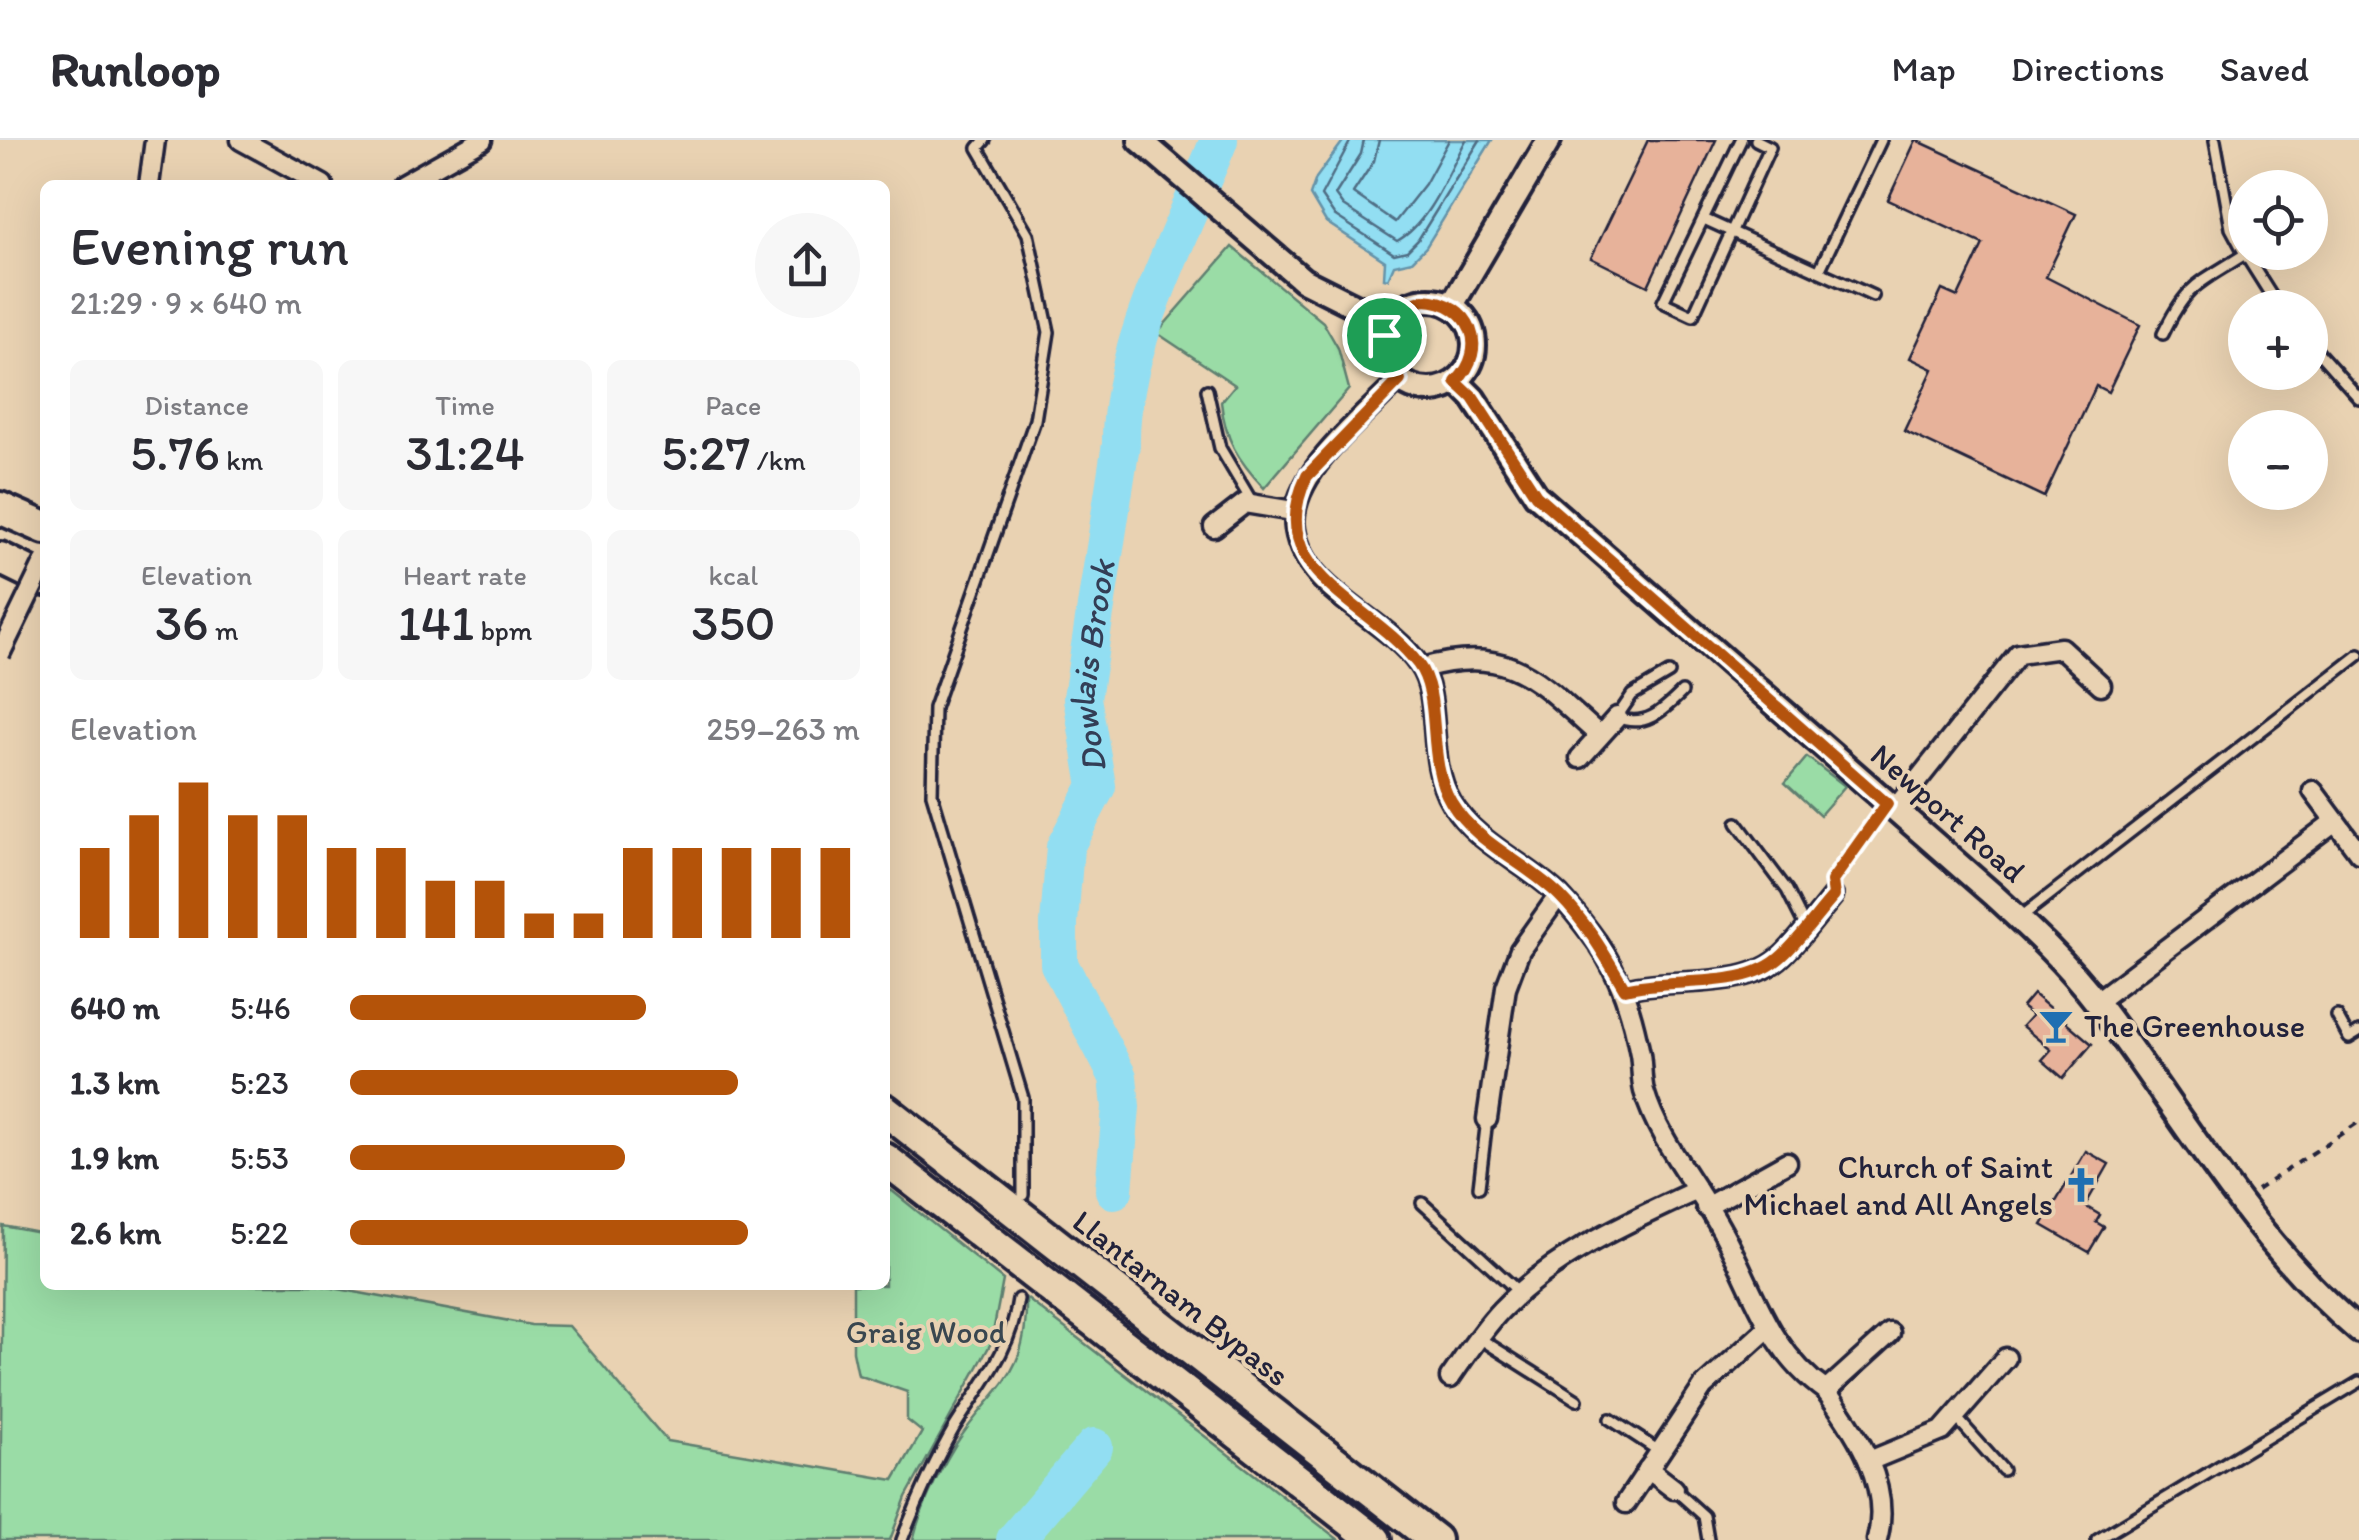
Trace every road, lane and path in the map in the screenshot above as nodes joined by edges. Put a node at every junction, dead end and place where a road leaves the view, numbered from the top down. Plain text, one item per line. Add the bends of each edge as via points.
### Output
1 (155, 140) edge
2 (241, 140) edge
3 (482, 140) edge
4 (986, 140) edge
5 (1140, 140) edge
6 (1549, 140) edge
7 (1741, 140) edge
8 (1756, 140) edge
9 (1881, 140) edge
10 (2215, 140) edge
11 (149, 180) edge
12 (314, 180) edge
13 (411, 180) edge
14 (2228, 212) edge
15 (1706, 220) junction
16 (1730, 230) junction
17 (2228, 263) edge
18 (1819, 271) junction
19 (1873, 296) dead end
20 (1452, 306) junction
21 (1389, 323) junction
22 (2163, 334) dead end
23 (2328, 363) edge
24 (1400, 380) junction
25 (1456, 382) junction
26 (1206, 390) dead end
27 (2359, 398) edge
28 (1254, 505) junction
29 (0, 508) edge
30 (1293, 510) junction
31 (40, 526) edge
32 (1214, 527) dead end
33 (0, 558) edge
34 (40, 571) edge
35 (40, 578) edge
36 (0, 654) edge
37 (2359, 655) edge
38 (1422, 668) junction
39 (1669, 674) dead end
40 (2101, 686) dead end
41 (1682, 692) dead end
42 (1617, 717) junction
43 (1600, 735) junction
44 (1580, 758) dead end
45 (2313, 790) dead end
46 (1890, 806) junction
47 (2336, 820) junction
48 (1737, 822) dead end
49 (2359, 853) edge
50 (1559, 895) junction
51 (1834, 896) joint
52 (2019, 918) junction
53 (1806, 928) junction
54 (1625, 989) junction
55 (2096, 1002) junction
56 (2337, 1016) dead end
57 (2359, 1032) edge
58 (890, 1114) edge
59 (1487, 1119) joint
60 (2359, 1122) edge
61 (1787, 1162) dead end
62 (890, 1163) edge
63 (1479, 1186) dead end
64 (1023, 1195) dead end
65 (1702, 1199) junction
66 (2240, 1200) junction
67 (1422, 1203) dead end
68 (1520, 1294) junction
69 (1018, 1298) dead end
70 (1768, 1328) junction
71 (2359, 1331) edge
72 (1890, 1333) dead end
73 (1479, 1338) junction
74 (2006, 1358) dead end
75 (1450, 1378) dead end
76 (2359, 1382) edge
77 (1826, 1391) junction
78 (1577, 1400) dead end
79 (1956, 1417) junction
80 (1610, 1419) dead end
81 (1659, 1451) junction
82 (1870, 1461) junction
83 (1648, 1469) junction
84 (2003, 1470) dead end
85 (1674, 1489) joint
86 (1626, 1502) dead end
87 (902, 1540) edge
88 (1376, 1540) edge
89 (1435, 1540) edge
90 (1708, 1540) edge
91 (1877, 1540) edge
92 (2098, 1540) edge

1 - 11 street
2 - 12 street
3 - 13 street
4 - 64 lane via 978,148 1028,234 1049,332 1035,420 934,708 932,794 1023,1098
5 - 21 street via 1303,280
6 - 20 street
7 - 15 lane
8 - 16 lane via 1770,146
9 - 18 lane
10 - 14 lane
15 - 16 lane
15 - 16 lane via 1663,302 1693,316
16 - 18 lane
17 - 22 lane via 2180,298
18 - 19 lane
20 - 21 street via 1424,300
20 - 25 street via 1472,328 1475,342 1467,371
21 - 24 street via 1386,360
23 - 27 lane
24 - 25 street via 1428,391
24 - 30 street via 1307,476
25 - 46 street, Newport Road via 1536,495
26 - 28 lane via 1220,448
28 - 30 street
28 - 32 street via 1245,503
29 - 31 highway
30 - 38 street via 1296,534 1322,583 1390,632
33 - 35 highway
34 - 36 street, bridge
37 - 52 lane
38 - 43 street via 1490,658 1522,671
38 - 50 street via 1439,779 1453,805 1471,828
39 - 42 lane via 1632,695
40 - 46 street via 2061,648 2018,654
41 - 42 lane via 1648,719 1630,723
42 - 43 street
43 - 44 street
45 - 47 street
46 - 51 path via 1832,881
46 - 52 street, Newport Road
47 - 49 street
47 - 55 street
48 - 53 lane
50 - 54 street
50 - 59 street via 1520,950 1506,987
51 - 53 street
52 - 55 street, Newport Road
53 - 54 street via 1782,957 1756,972
54 - 65 street via 1652,1114
55 - 66 street, Newport Road
56 - 57 lane via 2348,1038
58 - 89 highway, Llantarnam Bypass
59 - 63 lane
60 - 66 path
61 - 65 street
62 - 88 highway
65 - 68 street via 1579,1249
65 - 70 street
66 - 71 street, Newport Road via 2316,1292
67 - 68 lane
68 - 73 street
69 - 87 lane via 1014,1331 1000,1361 954,1428
70 - 77 street via 1800,1373
70 - 81 street via 1703,1387
72 - 77 street
73 - 75 street
73 - 78 lane
74 - 79 street
76 - 92 lane
77 - 82 street
79 - 82 street via 1907,1449
79 - 84 lane
80 - 81 lane
81 - 83 street
82 - 91 street via 1883,1519
83 - 85 street
83 - 86 street
85 - 90 lane via 1704,1516

